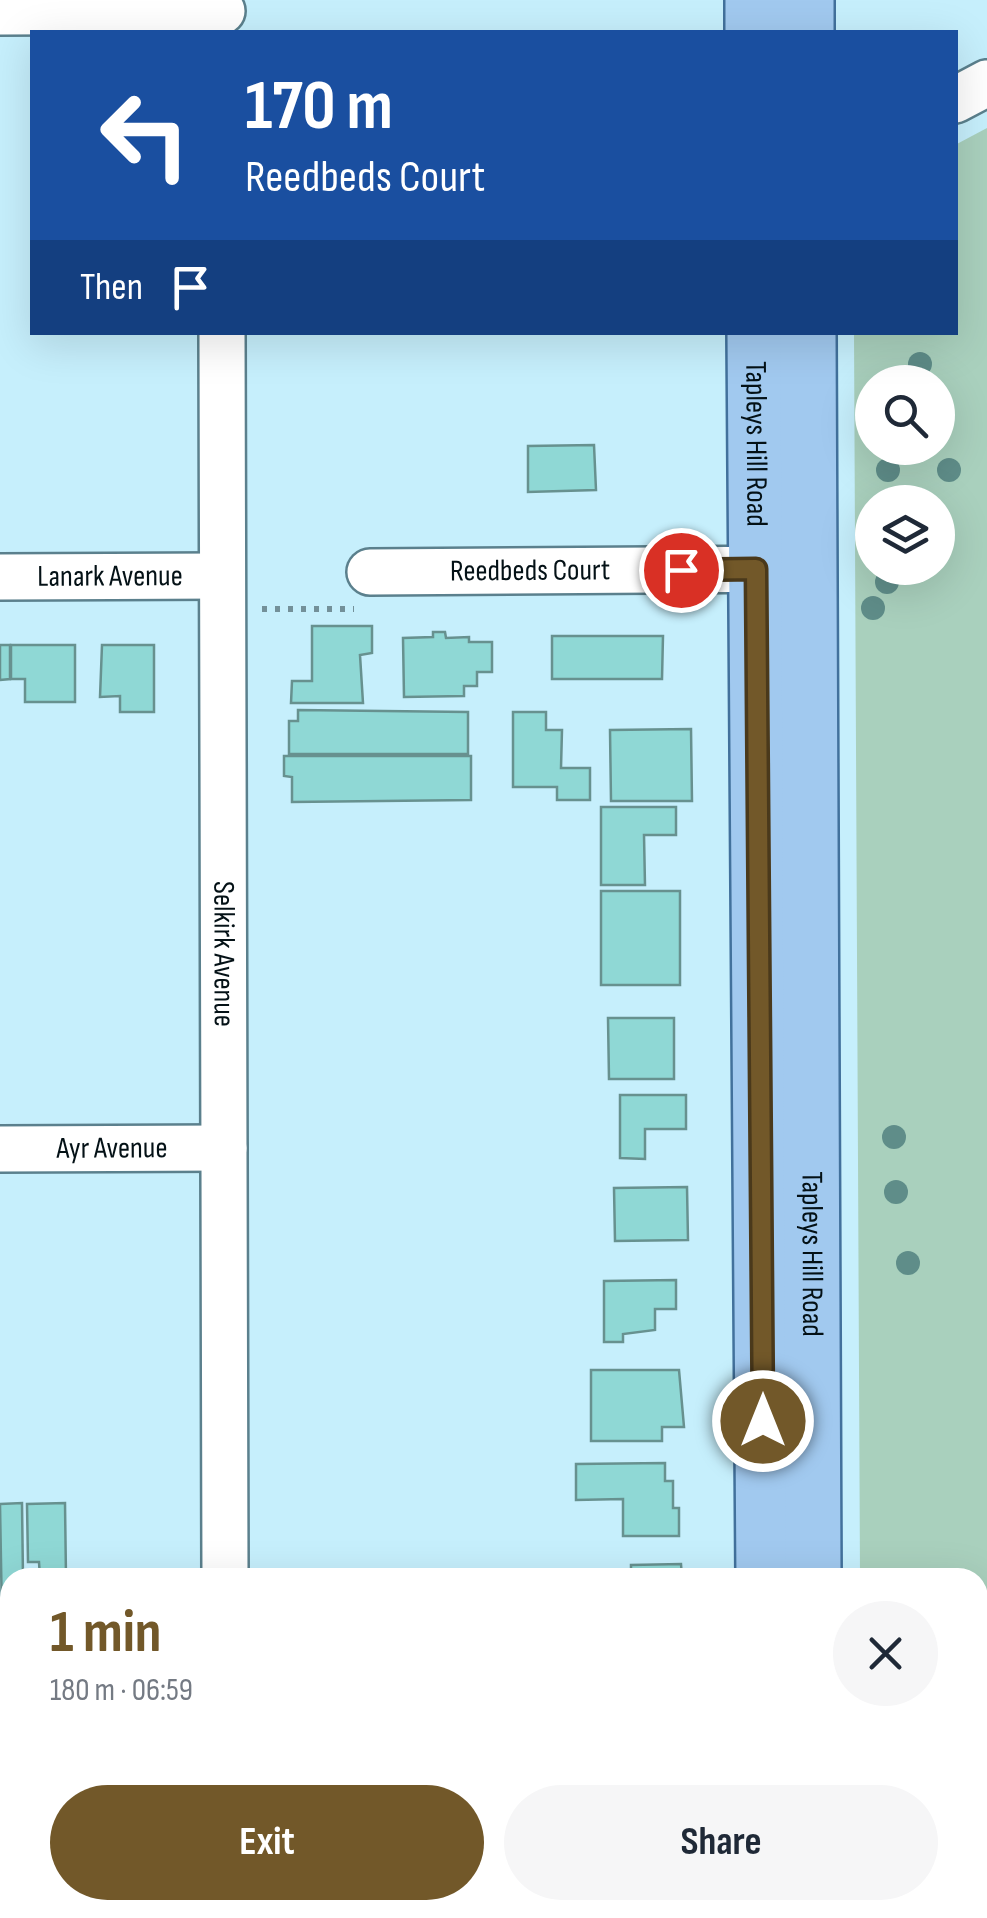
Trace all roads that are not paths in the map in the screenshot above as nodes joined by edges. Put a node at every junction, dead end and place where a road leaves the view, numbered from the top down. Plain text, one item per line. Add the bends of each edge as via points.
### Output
1 (753, 0) edge
2 (806, 0) edge
3 (0, 12) edge
4 (222, 15) edge
5 (753, 30) edge
6 (806, 30) edge
7 (987, 83) edge
8 (958, 98) edge
9 (222, 335) edge
10 (755, 335) edge
11 (808, 335) edge
12 (756, 569) junction
13 (811, 569) junction
14 (370, 572) dead end
15 (222, 576) junction
16 (0, 577) edge
17 (224, 1148) junction
18 (0, 1149) edge
19 (225, 1568) edge
20 (764, 1568) edge
21 (812, 1568) edge

1 - 5 main road
2 - 6 main road
3 - 4 street
7 - 8 street
9 - 15 street, Selkirk Avenue
10 - 12 main road, Tapleys Hill Road
11 - 13 main road, Tapleys Hill Road
12 - 13 street, Reedbeds Court
12 - 14 street, Reedbeds Court
12 - 20 main road, Tapleys Hill Road
13 - 21 main road, Tapleys Hill Road
15 - 16 street, Lanark Avenue
15 - 17 street, Selkirk Avenue
17 - 18 street, Ayr Avenue
17 - 19 street, Selkirk Avenue

